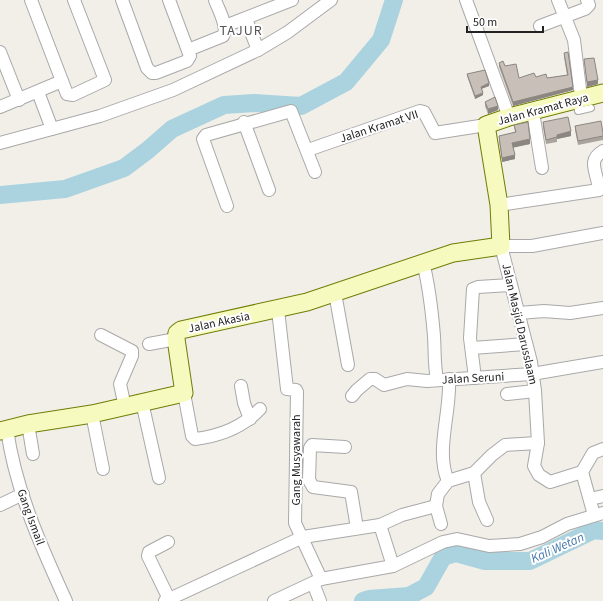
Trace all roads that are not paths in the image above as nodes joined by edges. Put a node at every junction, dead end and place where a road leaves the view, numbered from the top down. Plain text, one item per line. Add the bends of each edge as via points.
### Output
1 (31, 0) edge
2 (74, 0) edge
3 (122, 0) edge
4 (169, 0) edge
5 (215, 0) edge
6 (292, 0) edge
7 (331, 0) edge
8 (558, 0) edge
9 (587, 0) edge
10 (471, 1) edge
11 (268, 4) edge
12 (249, 17) junction
13 (565, 17) junction
14 (225, 26) junction
15 (540, 26) dead end
16 (259, 46) junction
17 (188, 50) junction
18 (0, 52) edge
19 (62, 81) junction
20 (38, 92) junction
21 (603, 93) edge
22 (19, 100) junction
23 (583, 102) junction
24 (0, 107) edge
25 (533, 112) junction
26 (509, 117) junction
27 (244, 122) junction
28 (486, 125) junction
29 (52, 129) junction
30 (0, 143) edge
31 (308, 150) junction
32 (603, 151) edge
33 (542, 168) dead end
34 (315, 172) dead end
35 (269, 190) dead end
36 (499, 205) junction
37 (227, 206) dead end
38 (603, 233) edge
39 (501, 246) junction
40 (423, 262) junction
41 (510, 285) junction
42 (335, 293) junction
43 (603, 308) edge
44 (278, 310) junction
45 (519, 313) junction
46 (101, 335) dead end
47 (176, 339) junction
48 (149, 344) dead end
49 (526, 344) junction
50 (472, 348) junction
51 (603, 362) edge
52 (348, 365) dead end
53 (532, 374) junction
54 (475, 378) junction
55 (443, 380) junction
56 (241, 386) dead end
57 (535, 391) junction
58 (184, 393) junction
59 (507, 394) dead end
60 (352, 396) dead end
61 (142, 402) junction
62 (125, 407) junction
63 (260, 409) dead end
64 (92, 414) junction
65 (250, 419) junction
66 (28, 424) junction
67 (4, 430) edge
68 (538, 444) junction
69 (344, 447) dead end
70 (603, 449) edge
71 (33, 454) dead end
72 (103, 469) dead end
73 (582, 472) junction
74 (474, 473) junction
75 (159, 478) dead end
76 (448, 481) junction
77 (23, 494) junction
78 (603, 496) edge
79 (590, 499) junction
80 (0, 505) edge
81 (436, 506) junction
82 (598, 514) edge
83 (487, 520) dead end
84 (441, 524) dead end
85 (380, 525) junction
86 (357, 528) junction
87 (303, 537) junction
88 (168, 542) dead end
89 (393, 566) junction
90 (317, 581) junction
91 (168, 600) edge
92 (66, 601) edge
93 (274, 601) edge
94 (320, 601) edge

1 - 19 street
2 - 19 street via 105,80 73,95 67,94
3 - 17 street via 147,68 152,73 187,61 190,56
4 - 17 street
5 - 14 street
6 - 11 street
7 - 16 street via 288,32
8 - 13 street
9 - 13 street via 588,8
10 - 26 street
11 - 12 street
12 - 14 street
12 - 16 street
13 - 15 street
13 - 23 street via 575,47
14 - 17 street via 223,36
16 - 29 street via 165,93 100,116
18 - 22 street
19 - 20 street
20 - 22 street
20 - 29 street
21 - 23 street, Jalan Kramat Raya
22 - 24 street
23 - 25 street, Jalan Kramat Raya
25 - 26 street, Jalan Kramat Raya
25 - 33 street
26 - 28 street, Jalan Kramat Raya
27 - 31 street via 291,110
27 - 35 street
27 - 37 street via 204,136
28 - 31 street, Jalan Kramat VII via 435,134 426,115 420,111
28 - 36 street, Jalan Kramat Raya
29 - 30 street
31 - 34 street
32 - 36 street via 595,156 593,163 599,181 600,195
36 - 39 street, Jalan Kramat Raya
38 - 39 street via 532,246
39 - 40 street, Jalan Akasia via 453,253
39 - 41 street, Jalan Masjid Darusslaam
40 - 42 street, Jalan Akasia
40 - 55 street via 431,307 433,361
41 - 45 street, Jalan Masjid Darusslaam
41 - 50 street via 473,289 470,338
42 - 44 street, Jalan Akasia
42 - 52 street
43 - 45 street via 570,313
44 - 47 street, Jalan Akasia via 181,330
44 - 87 street, Gang Musyawarah via 288,390 297,392 295,523
45 - 49 street, Jalan Masjid Darusslaam
46 - 62 street via 132,351 120,384
47 - 48 street
47 - 58 street, Jalan Akasia
49 - 50 street
49 - 53 street, Jalan Masjid Darusslaam
50 - 54 street
51 - 53 street, Jalan Seruni
53 - 54 street, Jalan Seruni
53 - 57 street, Jalan Masjid Darusslaam
54 - 55 street, Jalan Seruni
55 - 60 street, Jalan Seruni via 406,379 384,385 370,379
55 - 76 street via 448,414 443,446 443,470
56 - 65 street
57 - 59 street
57 - 68 street, Jalan Masjid Darusslaam
58 - 61 street
58 - 65 street via 193,438 229,430
61 - 62 street
61 - 75 street
62 - 64 street
63 - 65 street
64 - 66 street
64 - 72 street
66 - 67 street
66 - 71 street
67 - 77 street, Gang Ismail
68 - 73 street, Jalan Masjid Darusslaam via 534,466 539,475 550,482
68 - 74 street via 504,445
69 - 86 street via 312,445 309,480 313,487 351,492
70 - 73 street via 592,452
73 - 79 street
74 - 76 street
74 - 83 street via 478,502
76 - 81 street via 438,494
77 - 80 street
77 - 92 street, Gang Ismail via 45,556
78 - 79 street
79 - 82 street
81 - 84 street
81 - 85 street via 402,515
82 - 89 street via 520,544 489,546 457,539 443,542
85 - 86 street
85 - 89 street
86 - 87 street
87 - 90 street
87 - 91 street
88 - 91 street via 153,548 148,556
89 - 90 street
90 - 93 street
90 - 94 street

